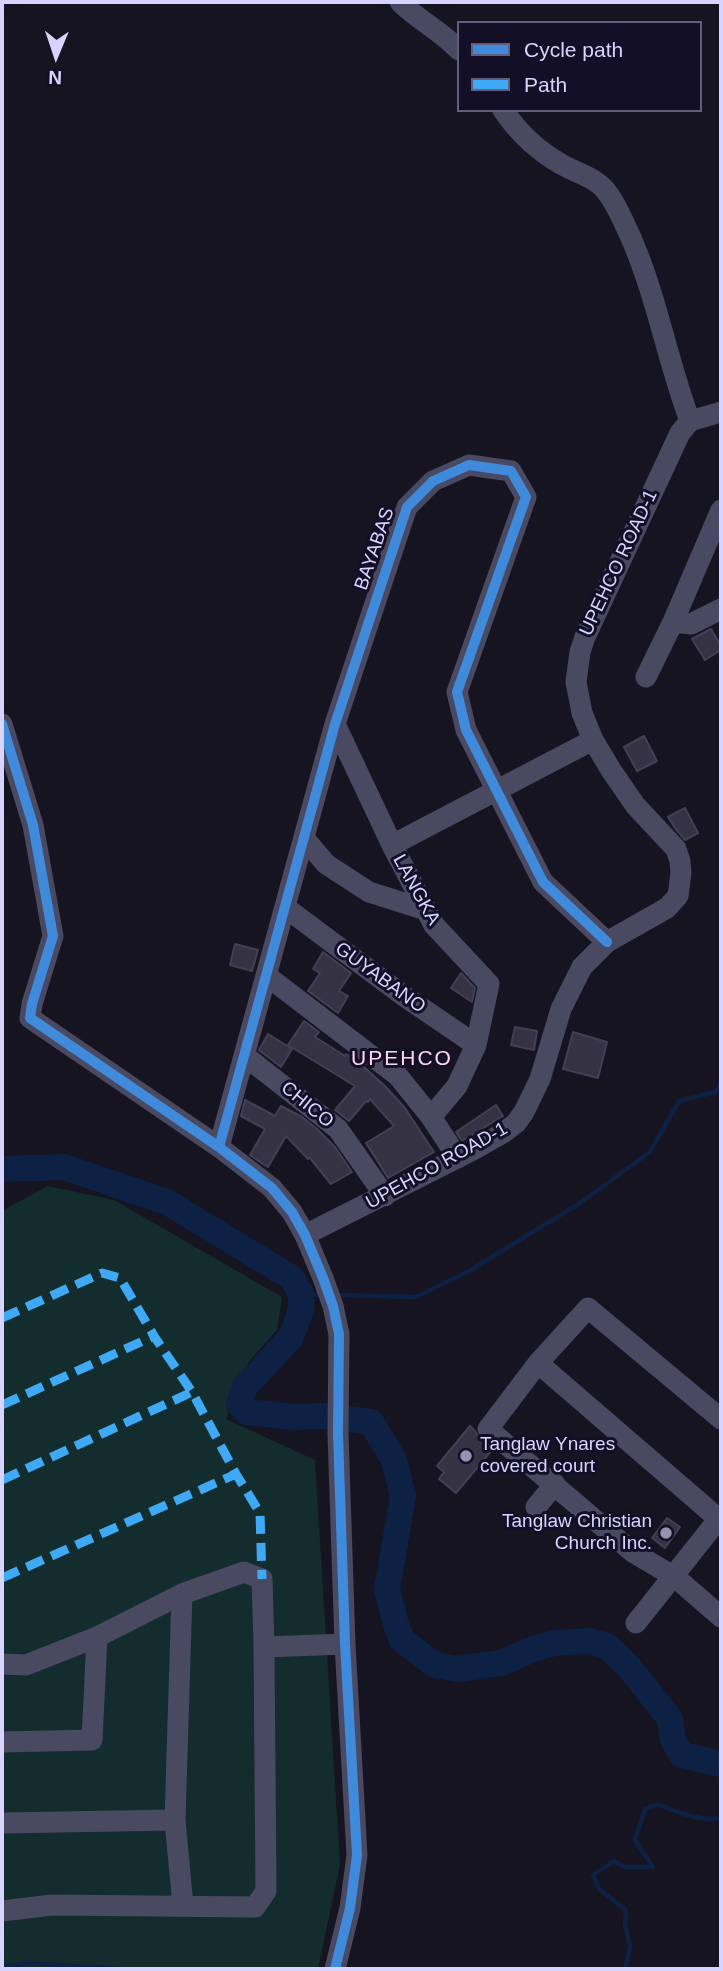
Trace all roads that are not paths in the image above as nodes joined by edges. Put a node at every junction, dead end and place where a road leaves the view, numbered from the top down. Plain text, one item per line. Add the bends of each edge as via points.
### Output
1 (400, 2) edge
2 (457, 48) edge
3 (504, 112) edge
4 (721, 412) edge
5 (690, 421) junction
6 (721, 510) edge
7 (721, 609) edge
8 (673, 622) junction
9 (646, 677) dead end
10 (2, 724) edge
11 (335, 724) junction
12 (593, 740) junction
13 (497, 791) junction
14 (304, 838) junction
15 (392, 845) junction
16 (286, 908) junction
17 (426, 910) junction
18 (607, 942) junction
19 (267, 976) junction
20 (476, 1045) junction
21 (245, 1056) junction
22 (431, 1117) junction
23 (219, 1147) junction
24 (458, 1158) junction
25 (385, 1196) junction
26 (304, 1235) junction
27 (538, 1363) junction
28 (721, 1419) edge
29 (555, 1484) junction
30 (536, 1507) dead end
31 (720, 1519) edge
32 (675, 1577) junction
33 (182, 1594) junction
34 (721, 1617) edge
35 (636, 1623) dead end
36 (97, 1637) junction
37 (345, 1644) junction
38 (264, 1647) junction
39 (2, 1664) edge
40 (2, 1742) edge
41 (175, 1820) junction
42 (2, 1823) edge
43 (183, 1906) junction
44 (2, 1911) edge
45 (335, 1969) edge

1 - 2 street
3 - 5 street via 547,155 608,193 652,290
4 - 5 street
5 - 12 street, UPEHCO ROAD-1 via 670,453 580,652 578,696
6 - 8 street
7 - 8 street via 691,624
8 - 9 street
10 - 23 street via 33,825 53,936 30,1018
11 - 13 street, BAYABAS via 407,507 432,481 469,465 511,471 526,497 457,692 466,730
11 - 14 street, BAYABAS
11 - 15 street, LANGKA
12 - 13 street
12 - 18 street, UPEHCO ROAD-1 via 635,805 676,849 681,873 678,896 667,908
13 - 15 street
13 - 18 street, BAYABAS via 543,882
14 - 16 street, BAYABAS
14 - 17 street via 326,864 369,892
15 - 17 street, LANGKA
16 - 19 street, BAYABAS
16 - 20 street, GUYABANO
17 - 20 street, LANGKA via 434,926 489,984
18 - 24 street, UPEHCO ROAD-1 via 582,967 572,985 524,1112 503,1133
19 - 21 street, BAYABAS
19 - 22 street via 398,1076
20 - 22 street, LANGKA via 457,1086
21 - 23 street, BAYABAS
21 - 25 street, CHICO via 338,1129
22 - 24 street
23 - 26 street via 272,1188
24 - 25 street, UPEHCO ROAD-1
25 - 26 street, UPEHCO ROAD-1
26 - 37 street via 326,1284 338,1334
27 - 28 street via 588,1308
27 - 29 street via 488,1429
27 - 31 street
29 - 30 street
29 - 32 street via 635,1553
31 - 32 street
32 - 34 street
32 - 35 street
33 - 36 street
33 - 38 street via 244,1572 262,1579
33 - 41 street
36 - 39 street via 26,1665
36 - 40 street via 92,1740
37 - 38 street
37 - 45 street via 357,1855
38 - 43 street via 266,1891 256,1908
41 - 42 street
41 - 43 street
43 - 44 street via 52,1905

